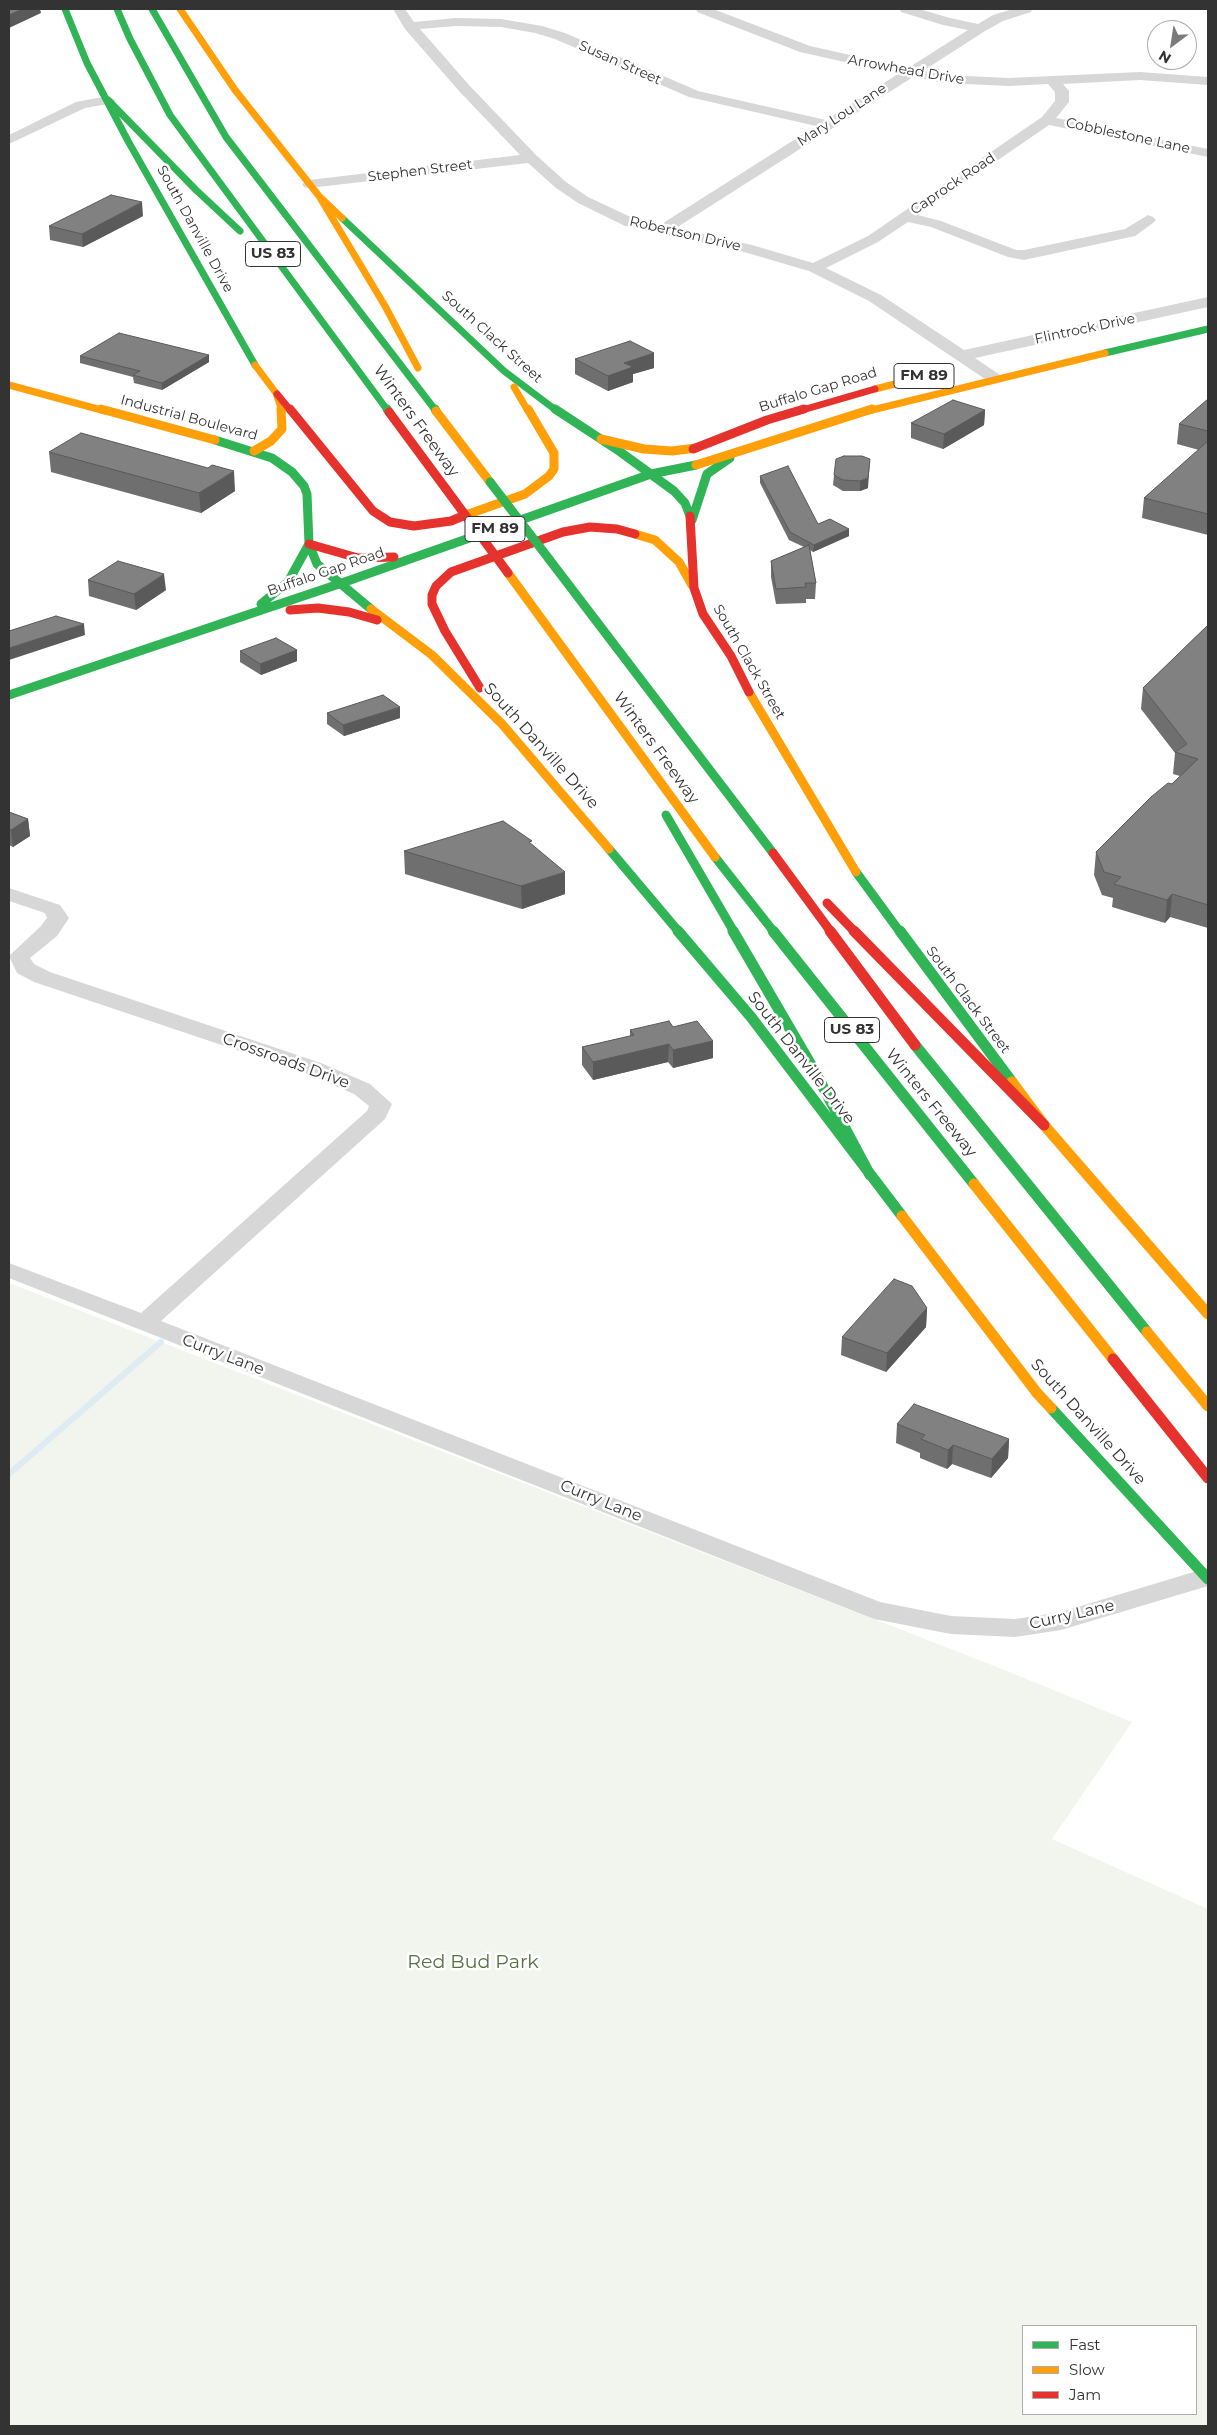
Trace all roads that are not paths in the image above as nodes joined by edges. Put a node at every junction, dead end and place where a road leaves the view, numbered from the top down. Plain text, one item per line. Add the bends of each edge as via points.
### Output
1 (65, 9) edge
2 (117, 9) edge
3 (152, 9) edge
4 (180, 9) edge
5 (399, 9) edge
6 (702, 9) edge
7 (906, 9) edge
8 (1026, 9) edge
9 (410, 26) junction
10 (980, 28) junction
11 (908, 72) junction
12 (1052, 81) junction
13 (1208, 81) edge
14 (108, 100) junction
15 (1047, 120) junction
16 (828, 125) junction
17 (9, 140) edge
18 (1208, 153) edge
19 (531, 158) junction
20 (309, 184) junction
21 (319, 196) junction
22 (904, 216) junction
23 (1148, 220) dead end
24 (663, 230) junction
25 (814, 268) junction
26 (289, 277) junction
27 (1208, 302) edge
28 (1208, 313) edge
29 (1208, 329) edge
30 (968, 360) junction
31 (504, 371) junction
32 (994, 378) junction
33 (9, 385) edge
34 (276, 393) junction
35 (601, 439) junction
36 (459, 444) junction
37 (696, 448) junction
38 (254, 450) junction
39 (736, 453) junction
40 (651, 474) junction
41 (692, 520) junction
42 (309, 544) junction
43 (428, 553) junction
44 (339, 584) junction
45 (694, 588) junction
46 (252, 613) junction
47 (396, 628) junction
48 (9, 695) edge
49 (602, 700) junction
50 (502, 724) junction
51 (754, 828) junction
52 (9, 894) edge
53 (1044, 1125) junction
54 (870, 1175) junction
55 (9, 1270) edge
56 (1208, 1314) edge
57 (143, 1324) junction
58 (1208, 1406) edge
59 (1208, 1478) edge
60 (1207, 1578) edge

1 - 14 main road, South Danville Drive via 87,63
2 - 26 main road, Winters Freeway / US 83 via 170,115
3 - 36 main road, Winters Freeway / US 83 via 226,137
4 - 20 main road, South Clack Street via 235,90
5 - 9 street, Robertson Drive
6 - 11 street, Arrowhead Drive via 834,58
7 - 10 street
8 - 10 street, Mary Lou Lane
9 - 16 street, Susan Street via 501,23 537,29 694,94
9 - 19 street, Robertson Drive
10 - 11 street, Mary Lou Lane
11 - 12 street, Arrowhead Drive via 977,82
11 - 16 street, Mary Lou Lane
12 - 13 street, Arrowhead Drive via 1140,76
12 - 15 street, Caprock Road via 1062,91 1062,102
14 - 17 street via 81,105
14 - 26 main road via 196,190
14 - 34 main road, South Danville Drive via 229,320
15 - 18 street, Cobblestone Lane
15 - 22 street, Caprock Road
16 - 24 street, Mary Lou Lane
19 - 20 street, Stephen Street
19 - 24 street, Robertson Drive via 583,200 630,223
20 - 21 main road, South Clack Street
21 - 31 main road, South Clack Street
21 - 36 main road via 386,306
22 - 23 street via 1024,255 1130,233
22 - 25 street, Caprock Road via 854,250
24 - 25 street, Robertson Drive via 750,249
25 - 30 street, Robertson Drive via 875,298
26 - 49 main road, Winters Freeway / US 83, bridge
27 - 30 street, Flintrock Drive
28 - 30 main road, Buffalo Gap Road / FM 89
29 - 32 main road, Buffalo Gap Road / FM 89
30 - 32 street, Robertson Drive
30 - 37 main road, Buffalo Gap Road / FM 89 via 767,420
31 - 34 main road via 547,440 554,454 554,469 542,483 525,494 425,526 390,522 374,512
31 - 35 main road, South Clack Street via 543,402
32 - 39 main road, Buffalo Gap Road / FM 89 via 886,406
33 - 38 main road, Industrial Boulevard
34 - 38 main road, South Danville Drive via 282,412 282,429 271,441
35 - 37 main road via 644,449 672,451
35 - 40 main road, South Clack Street
36 - 51 main road, Winters Freeway / US 83, bridge
37 - 40 main road, Buffalo Gap Road / FM 89
38 - 42 main road, Industrial Boulevard via 283,464 304,486
39 - 40 main road, Buffalo Gap Road / FM 89
39 - 41 main road via 707,474
40 - 41 main road, South Clack Street via 685,503
40 - 43 main road, Buffalo Gap Road / FM 89
41 - 45 main road, South Clack Street
42 - 43 main road via 358,558
42 - 44 main road, Industrial Boulevard via 318,564
42 - 46 main road via 288,582
43 - 44 main road, Buffalo Gap Road / FM 89
44 - 46 main road, Buffalo Gap Road
44 - 47 main road, South Danville Drive
45 - 50 main road via 679,562 655,540 617,529 590,527 563,532 451,572 436,586 432,604 444,630
45 - 53 main road, South Clack Street via 703,614 731,656 859,878
46 - 47 main road via 318,608 362,614
46 - 48 main road, Buffalo Gap Road
47 - 50 main road, South Danville Drive via 432,655
49 - 54 main road via 814,1070
49 - 59 main road, Winters Freeway / US 83 via 732,880
50 - 54 main road, South Danville Drive via 751,1017
51 - 53 main road
51 - 58 main road, Winters Freeway / US 83 via 936,1073
52 - 57 street, Crossroads Drive via 53,910 58,918 49,931 20,957 26,968 51,980 313,1068 362,1089 381,1104 377,1114
53 - 56 main road, South Clack Street
54 - 60 main road, South Danville Drive via 1037,1393
55 - 57 street, Curry Lane
57 - 60 street, Curry Lane via 874,1610 951,1625 1015,1628 1061,1621

